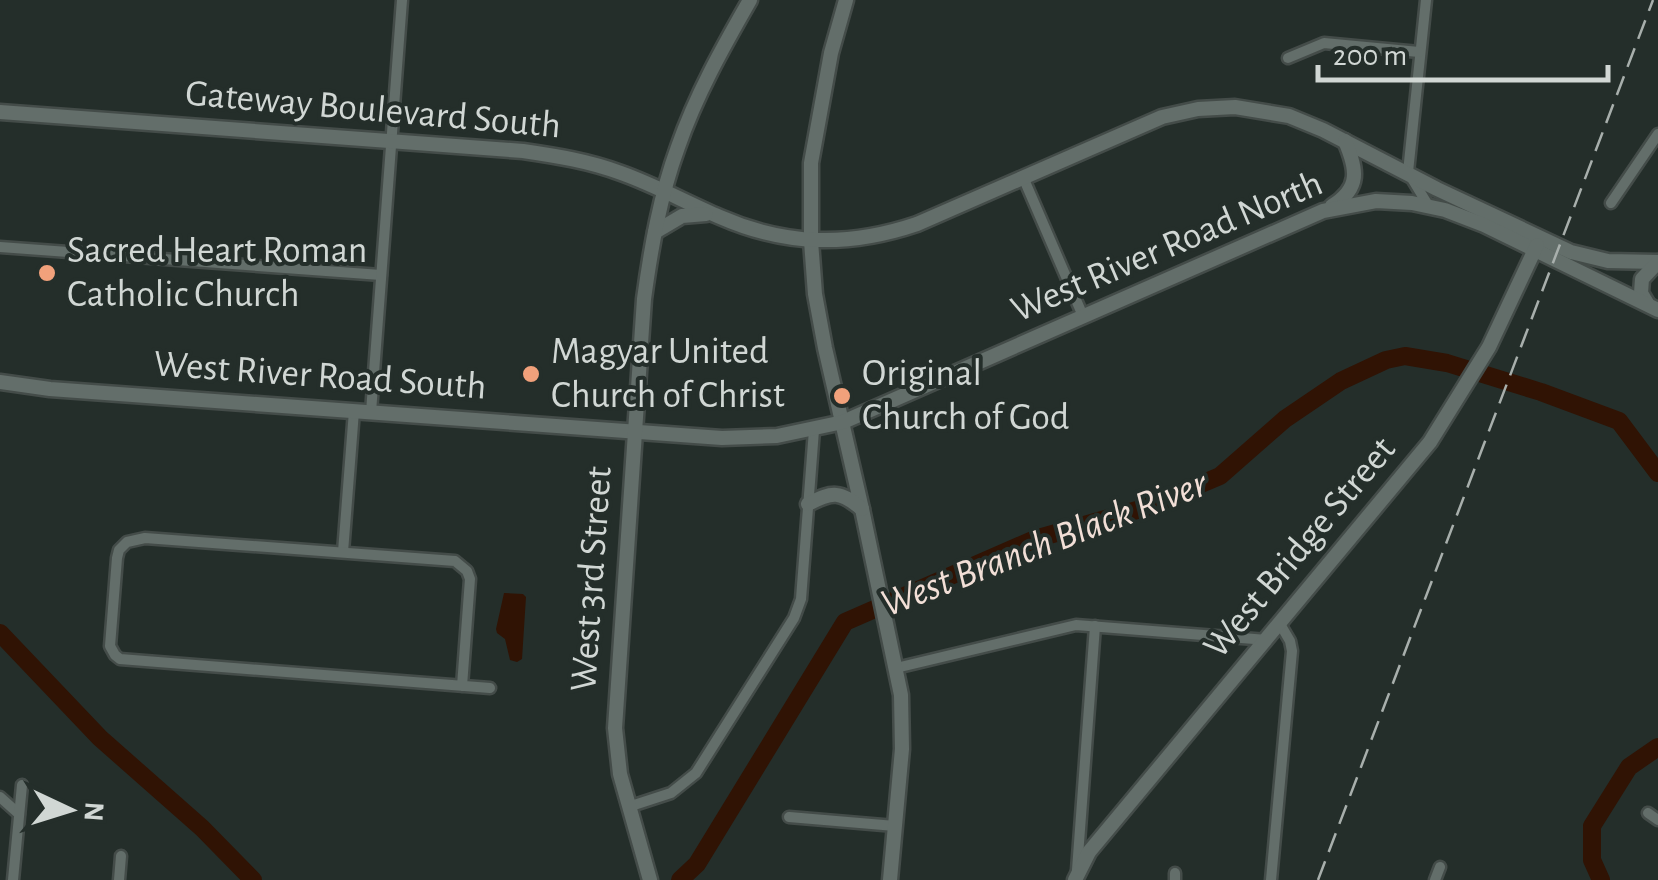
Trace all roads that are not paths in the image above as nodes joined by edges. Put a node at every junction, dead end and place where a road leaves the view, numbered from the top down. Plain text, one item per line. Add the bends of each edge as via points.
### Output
1 (402, 0) edge
2 (750, 0) edge
3 (846, 0) edge
4 (1426, 0) edge
5 (1419, 52) junction
6 (1288, 58) dead end
7 (0, 112) edge
8 (1658, 134) edge
9 (392, 141) junction
10 (1345, 141) junction
11 (1408, 172) junction
12 (1023, 178) junction
13 (665, 191) junction
14 (1611, 203) dead end
15 (1428, 206) junction
16 (1323, 211) junction
17 (712, 214) junction
18 (655, 232) junction
19 (811, 242) junction
20 (1537, 244) junction
21 (0, 247) edge
22 (1658, 262) edge
23 (382, 275) junction
24 (1653, 307) edge
25 (1083, 316) junction
26 (0, 382) edge
27 (354, 411) junction
28 (371, 412) junction
29 (843, 422) junction
30 (814, 430) junction
31 (635, 432) junction
32 (808, 504) junction
33 (862, 509) junction
34 (343, 552) junction
35 (1280, 624) junction
36 (1095, 626) junction
37 (1266, 640) junction
38 (896, 668) junction
39 (462, 686) junction
40 (490, 688) dead end
41 (22, 784) dead end
42 (0, 797) edge
43 (628, 808) junction
44 (19, 814) junction
45 (788, 818) dead end
46 (895, 826) junction
47 (122, 856) dead end
48 (1440, 866) dead end
49 (1076, 878) edge
50 (13, 880) edge
51 (120, 880) edge
52 (650, 880) edge
53 (890, 880) edge
54 (1271, 880) edge
55 (1435, 880) edge

1 - 9 street
2 - 13 main road, West 3rd Street via 698,98
3 - 19 main road via 811,163
4 - 5 street
5 - 6 street via 1324,44
5 - 11 street
7 - 9 main road, Gateway Boulevard South
8 - 14 street
9 - 13 main road, Gateway Boulevard South via 556,156
9 - 23 street
10 - 11 main road, Gateway Boulevard South
10 - 12 main road, Gateway Boulevard South via 1271,112 1198,109 1141,125
10 - 16 main road via 1353,182
11 - 15 street
11 - 20 main road, Gateway Boulevard South
12 - 19 main road, Gateway Boulevard South via 896,231
12 - 25 street
13 - 17 main road, Gateway Boulevard South
13 - 18 main road, West 3rd Street
15 - 16 main road, West River Road North via 1376,201
15 - 20 main road, West River Road North
16 - 25 main road, West River Road North
17 - 18 main road via 682,216
17 - 19 main road, Gateway Boulevard South
18 - 31 main road, West 3rd Street
19 - 29 main road
20 - 22 main road via 1608,261
20 - 24 main road, West River Road North
20 - 35 main road, West Bridge Street via 1489,348 1454,404
21 - 23 street
22 - 24 main road via 1641,283
23 - 28 street
25 - 29 main road, West River Road North
26 - 27 main road, West River Road South
27 - 28 main road, West River Road South
27 - 34 street
28 - 31 main road, West River Road South
29 - 30 main road, West River Road North
29 - 33 main road
30 - 31 main road, West River Road North via 750,438
30 - 32 street
31 - 43 main road, West 3rd Street via 615,705
32 - 33 main road via 838,494
32 - 43 street via 794,618 696,773 671,792
33 - 38 main road
34 - 39 street via 451,561 466,569
34 - 39 street via 127,542 117,558 110,646 128,661
35 - 37 main road, West Bridge Street
35 - 54 street via 1292,650
36 - 37 street
36 - 38 street
36 - 49 street
37 - 49 main road, West Bridge Street via 1090,852
38 - 46 main road via 902,718
39 - 40 street
41 - 44 street
42 - 44 street
43 - 52 main road, West 3rd Street
44 - 50 street
45 - 46 street
46 - 53 main road
47 - 51 street
48 - 55 street

